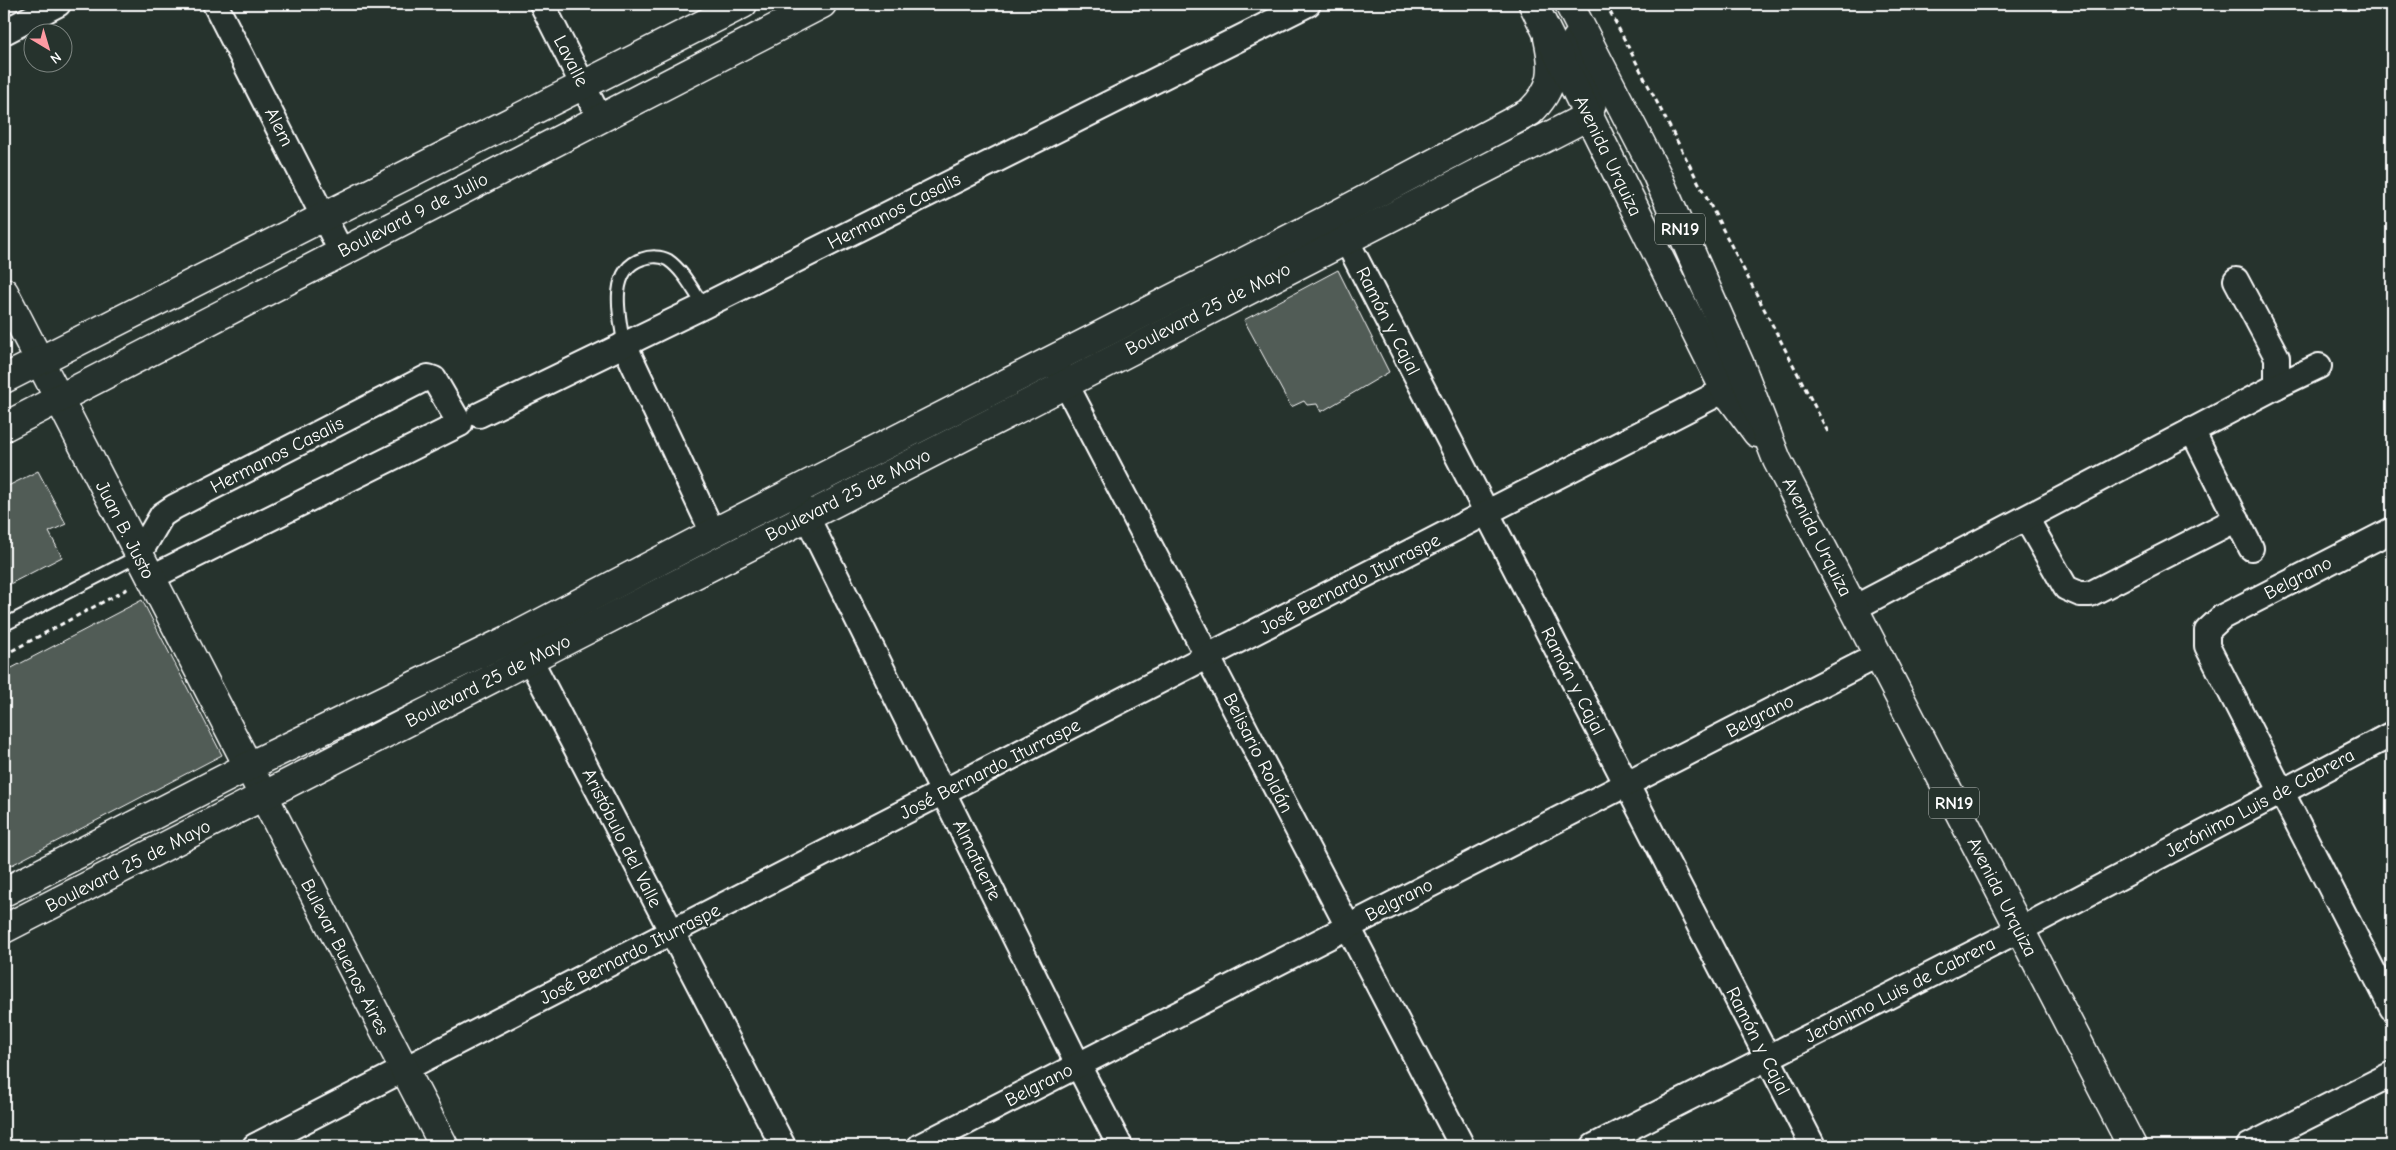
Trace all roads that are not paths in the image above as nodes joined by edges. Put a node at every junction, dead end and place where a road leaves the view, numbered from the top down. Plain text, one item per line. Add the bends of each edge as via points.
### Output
1 (58, 4) edge
2 (215, 4) edge
3 (542, 4) edge
4 (743, 4) edge
5 (822, 4) edge
6 (1308, 4) edge
7 (1533, 4) edge
8 (1568, 4) edge
9 (1547, 30) junction
10 (4, 32) edge
11 (583, 86) junction
12 (1588, 116) junction
13 (600, 119) junction
14 (325, 217) junction
15 (1340, 227) junction
16 (341, 251) junction
17 (2236, 280) dead end
18 (4, 292) edge
19 (704, 306) junction
20 (624, 344) junction
21 (39, 361) junction
22 (2319, 366) dead end
23 (1059, 371) junction
24 (4, 379) edge
25 (2277, 386) junction
26 (1725, 390) junction
27 (59, 399) junction
28 (469, 420) junction
29 (4, 427) edge
30 (2192, 430) junction
31 (1777, 460) junction
32 (794, 493) junction
33 (1487, 514) junction
34 (807, 517) junction
35 (2026, 518) junction
36 (2237, 519) junction
37 (2392, 530) edge
38 (713, 533) junction
39 (2251, 548) dead end
40 (144, 567) junction
41 (1854, 608) junction
42 (4, 625) edge
43 (524, 647) junction
44 (1879, 655) junction
45 (1208, 657) junction
46 (2392, 734) edge
47 (247, 767) junction
48 (1626, 784) junction
49 (2282, 791) junction
50 (944, 792) junction
51 (262, 796) junction
52 (72, 858) junction
53 (86, 887) junction
54 (4, 892) edge
55 (1348, 927) junction
56 (4, 928) edge
57 (2019, 930) junction
58 (671, 933) junction
59 (2392, 1008) edge
60 (1767, 1057) junction
61 (1078, 1065) junction
62 (404, 1070) junction
63 (2392, 1074) edge
64 (255, 1146) edge
65 (444, 1146) edge
66 (783, 1146) edge
67 (920, 1146) edge
68 (1120, 1146) edge
69 (1462, 1146) edge
70 (1594, 1146) edge
71 (1813, 1146) edge
72 (2132, 1146) edge
73 (2249, 1146) edge

1 - 10 street
2 - 14 street, Alem
3 - 11 street, Lavalle
4 - 11 main road, Boulevard 9 de Julio
5 - 13 main road, Boulevard 9 de Julio
6 - 19 street, Hermanos Casalis
7 - 9 main road, Avenida Urquiza / RN19
8 - 12 main road via 1574,35 1593,86 1594,102
8 - 31 main road, Avenida Urquiza / RN19 via 1656,173 1741,367
9 - 12 main road, Avenida Urquiza / RN19
9 - 15 main road, Boulevard 25 de Mayo via 1554,71 1542,101 1530,112
11 - 13 street, Lavalle
11 - 14 main road, Boulevard 9 de Julio
12 - 15 main road, Boulevard 25 de Mayo
12 - 26 main road, Avenida Urquiza / RN19
13 - 16 main road, Boulevard 9 de Julio
14 - 16 street, Alem
14 - 21 main road, Boulevard 9 de Julio
15 - 23 main road, Boulevard 25 de Mayo
15 - 33 street, Ramón y Cajal
16 - 27 main road, Boulevard 9 de Julio
17 - 25 street via 2277,357
18 - 21 main road, Juan B. Justo
19 - 20 street, Hermanos Casalis
19 - 20 lane via 667,259 650,256 632,262 620,276
20 - 28 street, Hermanos Casalis
20 - 38 street
21 - 24 main road, Boulevard 9 de Julio
21 - 27 main road, Juan B. Justo
22 - 25 street
23 - 32 main road, Boulevard 25 de Mayo
23 - 34 main road, Boulevard 25 de Mayo
23 - 45 street, Belisario Roldán
25 - 30 street
26 - 31 main road, Avenida Urquiza / RN19
26 - 33 street, José Bernardo Iturraspe
27 - 29 main road, Boulevard 9 de Julio
27 - 40 main road, Juan B. Justo
28 - 40 street, Hermanos Casalis
28 - 40 street, Hermanos Casalis via 434,379 428,377 162,515
30 - 35 street
30 - 36 street
31 - 41 main road, Avenida Urquiza / RN19
32 - 34 street, Almafuerte
32 - 38 main road, Boulevard 25 de Mayo
33 - 45 street, José Bernardo Iturraspe
33 - 48 street, Ramón y Cajal
34 - 43 main road, Boulevard 25 de Mayo
34 - 50 street, Almafuerte
35 - 36 street via 2066,588 2080,594 2090,594
35 - 41 street
36 - 39 street
37 - 49 street, Belgrano via 2222,617 2207,631 2207,646
38 - 43 main road, Boulevard 25 de Mayo
40 - 42 lane
40 - 47 main road, Juan B. Justo
41 - 44 main road, Avenida Urquiza / RN19
43 - 47 main road, Boulevard 25 de Mayo
43 - 51 main road, Boulevard 25 de Mayo
43 - 58 street, Aristóbulo del Valle
44 - 48 street, Belgrano
44 - 57 main road, Avenida Urquiza / RN19
45 - 50 street, José Bernardo Iturraspe
45 - 55 street, Belisario Roldán
46 - 49 street, Jerónimo Luis de Cabrera
47 - 51 main road, Bulevar Buenos Aires
47 - 52 main road, Boulevard 25 de Mayo
48 - 55 street, Belgrano
48 - 60 street, Ramón y Cajal
49 - 57 street, Jerónimo Luis de Cabrera
49 - 59 street
50 - 58 street, José Bernardo Iturraspe
50 - 61 street, Almafuerte
51 - 53 main road, Boulevard 25 de Mayo
51 - 62 main road, Bulevar Buenos Aires
52 - 53 street, Boulevard 25 de Mayo
52 - 54 main road, Boulevard 25 de Mayo
53 - 56 main road, Boulevard 25 de Mayo
55 - 61 street, Belgrano
55 - 69 street, Belisario Roldán
57 - 60 street, Jerónimo Luis de Cabrera
57 - 72 main road, Avenida Urquiza / RN19
58 - 62 street, José Bernardo Iturraspe
58 - 66 street, Aristóbulo del Valle
60 - 70 street, Jerónimo Luis de Cabrera
60 - 71 street, Ramón y Cajal
61 - 67 street, Belgrano
61 - 68 street, Almafuerte
62 - 64 street, José Bernardo Iturraspe
62 - 65 main road, Bulevar Buenos Aires
63 - 73 street

